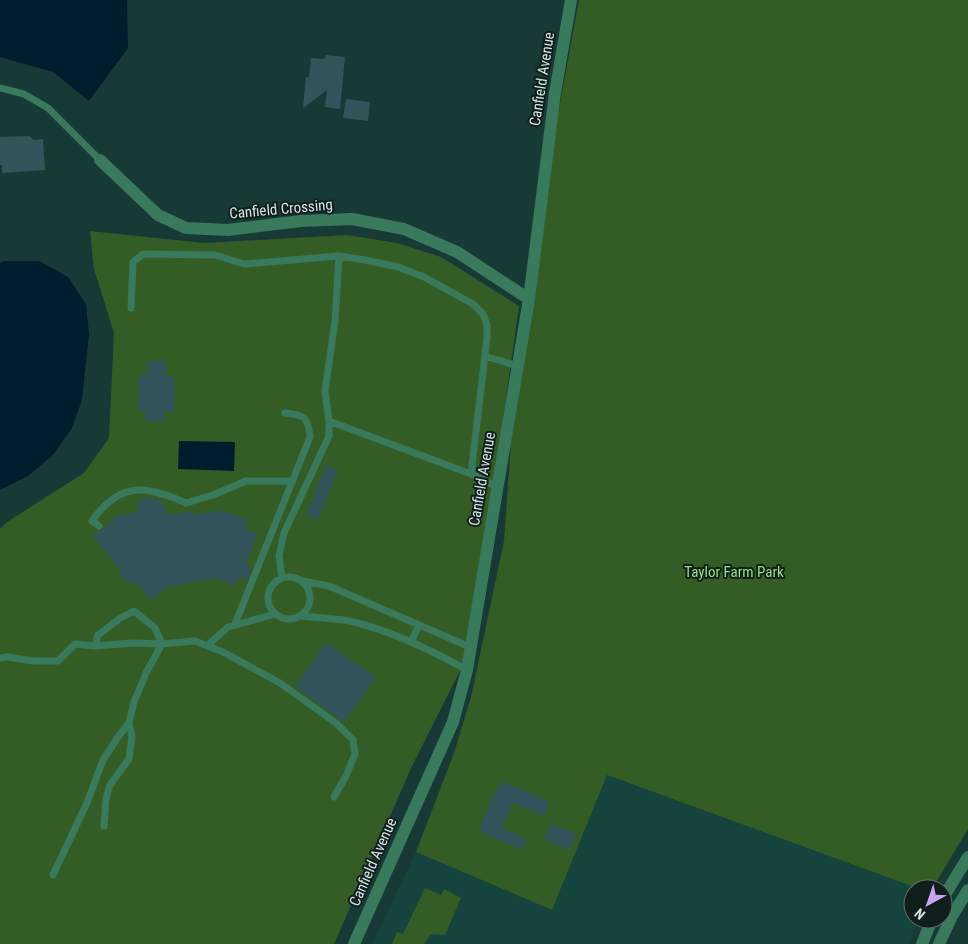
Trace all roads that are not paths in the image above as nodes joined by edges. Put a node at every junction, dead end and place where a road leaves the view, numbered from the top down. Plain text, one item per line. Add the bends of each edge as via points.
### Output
1 (571, 0) edge
2 (0, 88) edge
3 (100, 160) joint
4 (339, 256) junction
5 (529, 299) junction
6 (131, 308) dead end
7 (485, 356) junction
8 (518, 366) junction
9 (285, 413) dead end
10 (329, 421) junction
11 (471, 474) junction
12 (292, 481) junction
13 (498, 487) junction
14 (99, 526) dead end
15 (282, 578) junction
16 (303, 581) junction
17 (275, 614) junction
18 (300, 616) junction
19 (235, 624) junction
20 (419, 625) junction
21 (411, 642) junction
22 (162, 644) junction
23 (95, 646) junction
24 (207, 646) junction
25 (470, 647) junction
26 (0, 658) edge
27 (467, 670) junction
28 (129, 723) junction
29 (334, 797) dead end
30 (104, 826) dead end
31 (968, 857) edge
32 (53, 875) dead end
33 (953, 882) edge
34 (968, 890) edge
35 (928, 929) edge
36 (354, 944) edge
37 (922, 944) edge
38 (940, 944) edge

1 - 5 street, Canfield Avenue via 554,93
2 - 3 lane via 24,94 48,108
3 - 5 street, Canfield Crossing via 158,215 186,228 228,230 301,221 352,219 404,229 456,252
4 - 6 lane via 244,264 215,256 144,254 133,262
4 - 7 lane via 398,267 424,277 473,304 483,314 487,325
4 - 10 lane via 327,374
5 - 8 street, Canfield Avenue
7 - 8 lane
7 - 11 lane
8 - 13 street, Canfield Avenue
9 - 12 lane via 301,415 308,422 310,437
10 - 11 lane
10 - 15 lane via 329,436 282,540 279,556
11 - 13 lane
12 - 14 lane via 246,481 186,503 143,489 118,495 99,510 92,521
12 - 19 lane
13 - 25 street, Canfield Avenue
15 - 16 lane via 289,576
15 - 17 lane via 275,581 268,594
16 - 18 lane via 310,599 309,606
16 - 20 lane via 329,586
17 - 18 lane via 287,619
17 - 19 lane
18 - 21 lane via 352,622
19 - 24 lane
20 - 21 lane
20 - 25 lane
21 - 27 lane
22 - 23 lane
22 - 23 lane via 155,628 134,611 98,635
22 - 24 lane via 195,641
22 - 28 lane via 134,702
23 - 26 lane via 75,644 58,661
24 - 29 lane via 280,683 336,723 353,740 355,754
25 - 27 street, Canfield Avenue
27 - 36 street, Canfield Avenue via 453,722
28 - 30 lane via 132,736 128,759 110,785
28 - 32 lane via 104,760
31 - 33 street
34 - 38 street
35 - 37 street

